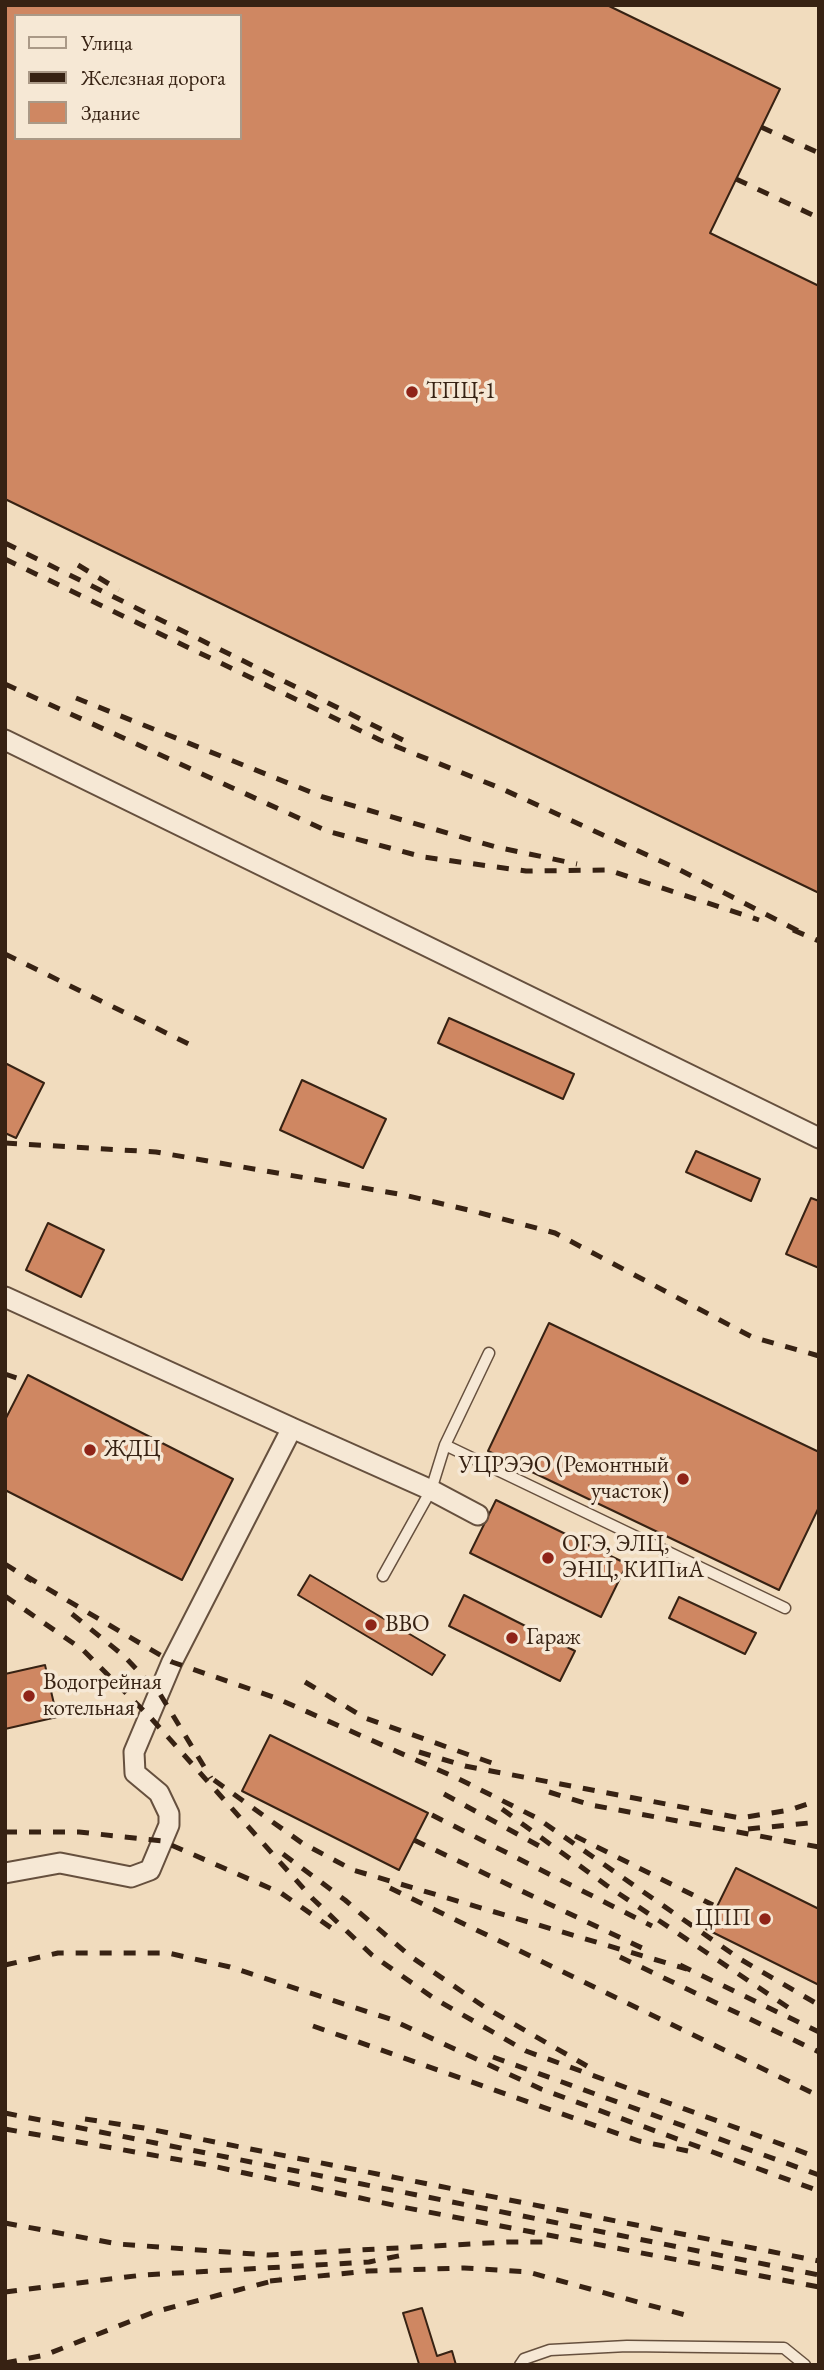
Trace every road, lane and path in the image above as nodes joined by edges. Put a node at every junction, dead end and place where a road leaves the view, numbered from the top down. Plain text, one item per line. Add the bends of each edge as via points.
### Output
1 (5, 740) edge
2 (819, 1138) edge
3 (5, 1297) edge
4 (489, 1353) dead end
5 (292, 1428) junction
6 (445, 1445) junction
7 (431, 1490) junction
8 (478, 1515) dead end
9 (383, 1576) dead end
10 (785, 1608) dead end
11 (5, 1873) edge
12 (520, 2365) edge
13 (805, 2365) edge

1 - 2 street
3 - 5 street
4 - 6 lane
5 - 7 street
5 - 11 street via 172,1662 134,1752 135,1773 159,1793 169,1814 169,1825 150,1870 131,1877 60,1863
6 - 7 lane
6 - 10 lane
7 - 8 street
7 - 9 lane
12 - 13 lane via 524,2359 550,2350 760,2346 784,2348

